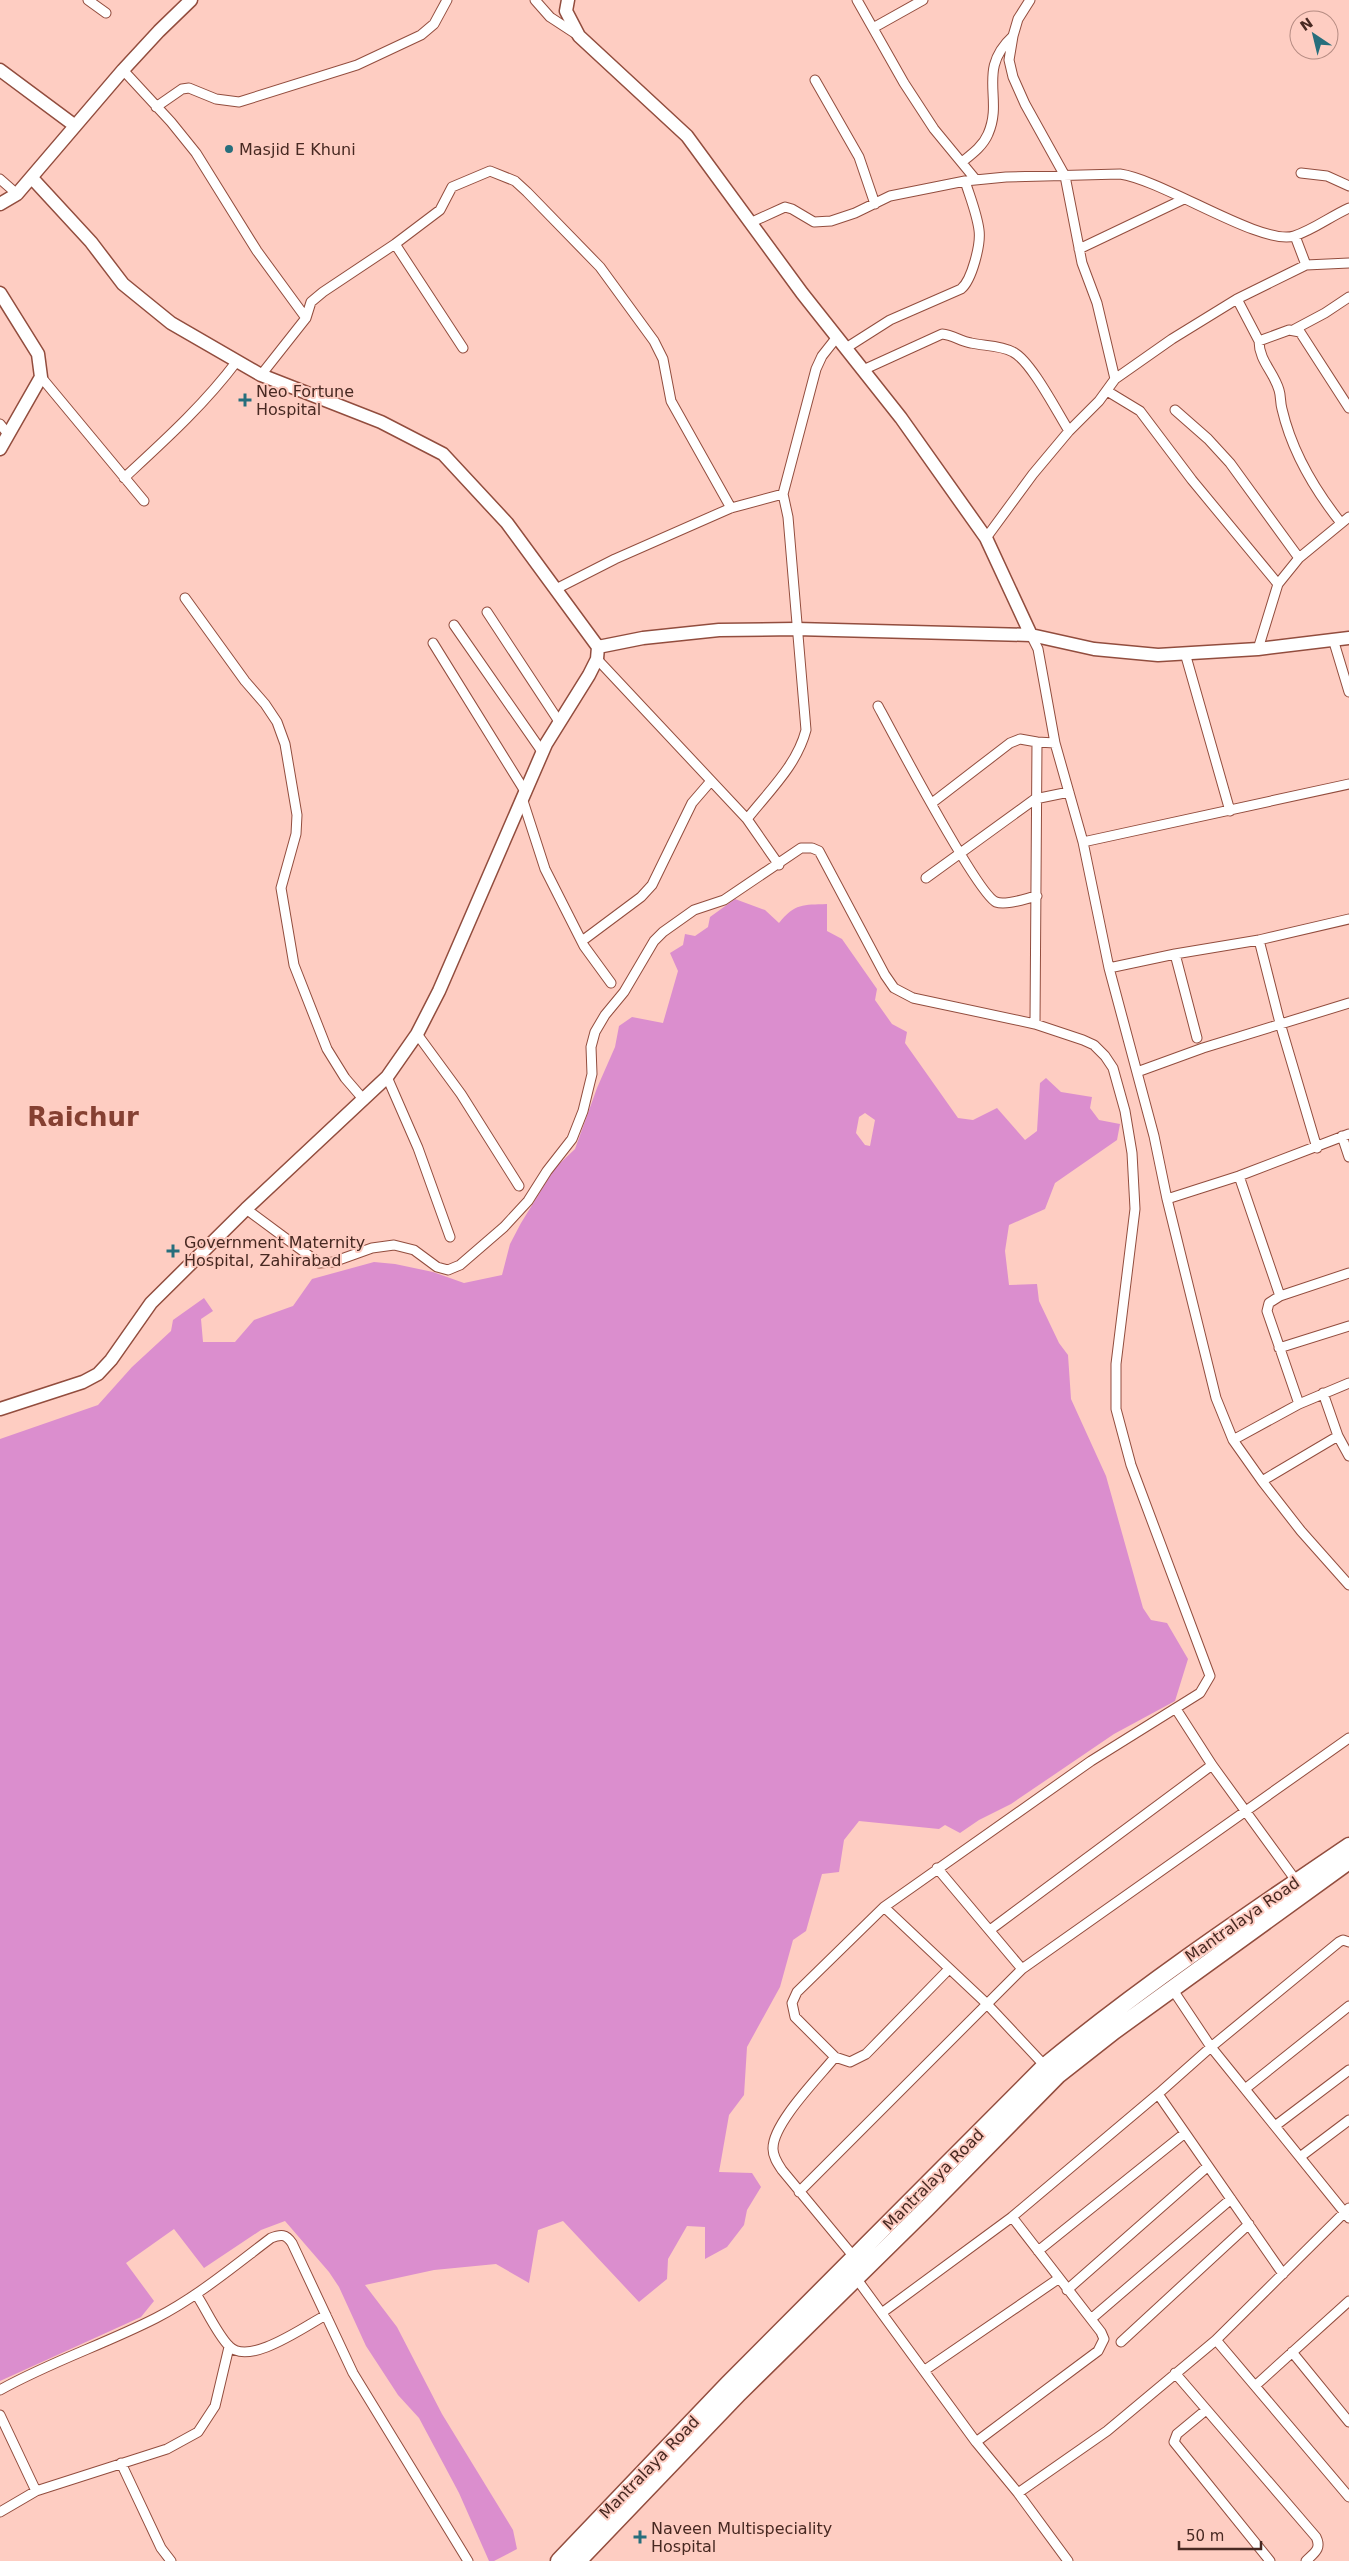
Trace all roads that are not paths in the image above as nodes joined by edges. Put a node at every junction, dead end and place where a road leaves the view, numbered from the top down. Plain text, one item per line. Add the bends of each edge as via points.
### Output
1 (88, 0) edge
2 (191, 0) edge
3 (447, 0) edge
4 (536, 0) edge
5 (568, 0) edge
6 (857, 0) edge
7 (924, 0) edge
8 (1030, 0) edge
9 (106, 13) dead end
10 (872, 28) junction
11 (579, 36) junction
12 (1013, 36) junction
13 (0, 70) edge
14 (122, 70) junction
15 (815, 80) dead end
16 (156, 107) junction
17 (74, 125) junction
18 (962, 162) junction
19 (1300, 173) dead end
20 (1065, 176) junction
21 (32, 178) junction
22 (0, 180) edge
23 (965, 180) junction
24 (976, 180) junction
25 (1349, 186) edge
26 (17, 194) junction
27 (1184, 199) junction
28 (0, 204) edge
29 (875, 204) junction
30 (1349, 208) edge
31 (752, 222) junction
32 (1294, 236) junction
33 (395, 244) junction
34 (1079, 249) junction
35 (1349, 263) edge
36 (1306, 265) junction
37 (0, 293) edge
38 (1349, 297) edge
39 (1237, 299) junction
40 (306, 318) junction
41 (1294, 329) junction
42 (837, 337) junction
43 (1259, 341) junction
44 (463, 348) dead end
45 (846, 348) junction
46 (237, 361) junction
47 (863, 370) junction
48 (261, 375) junction
49 (41, 377) junction
50 (1115, 379) junction
51 (1107, 391) junction
52 (1349, 408) edge
53 (1175, 410) dead end
54 (4, 429) edge
55 (1069, 430) junction
56 (0, 449) edge
57 (124, 478) junction
58 (783, 494) junction
59 (144, 501) dead end
60 (731, 508) junction
61 (1349, 516) edge
62 (1341, 523) junction
63 (986, 538) junction
64 (1299, 558) junction
65 (1278, 584) junction
66 (556, 589) junction
67 (185, 598) dead end
68 (486, 612) dead end
69 (454, 625) dead end
70 (796, 629) junction
71 (1031, 635) junction
72 (1349, 638) edge
73 (1333, 639) junction
74 (433, 644) dead end
75 (1258, 649) junction
76 (598, 653) junction
77 (1185, 653) junction
78 (1349, 692) edge
79 (878, 706) dead end
80 (560, 723) junction
81 (1037, 742) junction
82 (1055, 743) junction
83 (543, 753) junction
84 (711, 781) junction
85 (1349, 784) edge
86 (1070, 792) junction
87 (525, 797) junction
88 (1035, 800) junction
89 (932, 803) junction
90 (1230, 811) junction
91 (746, 819) junction
92 (1083, 842) junction
93 (960, 853) junction
94 (779, 866) junction
95 (926, 878) dead end
96 (1038, 896) junction
97 (1349, 919) edge
98 (1259, 940) junction
99 (582, 941) junction
100 (1175, 954) junction
101 (1109, 968) junction
102 (611, 983) dead end
103 (1349, 1003) edge
104 (1035, 1024) junction
105 (1280, 1024) junction
106 (417, 1034) junction
107 (1197, 1038) dead end
108 (1137, 1072) junction
109 (387, 1077) junction
110 (364, 1100) junction
111 (1345, 1135) edge
112 (1317, 1148) junction
113 (1349, 1157) edge
114 (1239, 1176) junction
115 (518, 1186) dead end
116 (1167, 1199) junction
117 (246, 1209) junction
118 (450, 1237) dead end
119 (1349, 1273) edge
120 (1280, 1296) junction
121 (1349, 1326) edge
122 (1279, 1348) junction
123 (1349, 1383) edge
124 (1323, 1393) junction
125 (1299, 1404) junction
126 (0, 1409) edge
127 (1338, 1436) junction
128 (1233, 1440) junction
129 (1349, 1456) edge
130 (1262, 1481) junction
131 (1349, 1585) edge
132 (1176, 1709) junction
133 (1349, 1738) edge
134 (1212, 1765) junction
135 (1245, 1811) junction
136 (1349, 1846) edge
137 (1349, 1862) edge
138 (937, 1868) junction
139 (1297, 1882) junction
140 (884, 1906) junction
141 (990, 1930) junction
142 (1349, 1942) edge
143 (949, 1969) junction
144 (1022, 1969) junction
145 (1173, 1990) junction
146 (986, 2003) junction
147 (1349, 2006) edge
148 (1211, 2047) junction
149 (835, 2057) junction
150 (1045, 2066) junction
151 (1349, 2070) edge
152 (1245, 2089) junction
153 (1158, 2094) junction
154 (1349, 2120) edge
155 (1274, 2126) junction
156 (1185, 2133) junction
157 (1300, 2158) junction
158 (1208, 2166) junction
159 (799, 2192) junction
160 (1231, 2199) junction
161 (1347, 2213) edge
162 (1012, 2217) junction
163 (1249, 2224) junction
164 (1038, 2251) junction
165 (854, 2257) junction
166 (1282, 2274) junction
167 (856, 2278) junction
168 (1058, 2279) junction
169 (1066, 2290) junction
170 (196, 2294) junction
171 (1349, 2301) edge
172 (883, 2312) junction
173 (326, 2315) junction
174 (1090, 2319) junction
175 (1216, 2340) junction
176 (1121, 2342) dead end
177 (229, 2347) junction
178 (1292, 2352) junction
179 (925, 2370) junction
180 (1175, 2373) junction
181 (1255, 2386) junction
182 (0, 2390) edge
183 (1206, 2410) junction
184 (0, 2416) edge
185 (1349, 2422) edge
186 (976, 2442) junction
187 (121, 2463) junction
188 (36, 2491) junction
189 (1018, 2493) junction
190 (1349, 2497) edge
191 (0, 2512) edge
192 (1067, 2560) edge
193 (171, 2561) edge
194 (468, 2561) edge
195 (559, 2561) edge
196 (578, 2561) edge
197 (1270, 2561) edge
198 (1306, 2561) edge

1 - 9 street
2 - 14 street
3 - 16 street via 434,24 421,35 338,72 239,102 216,99 189,88 182,89
4 - 11 street via 550,17
5 - 11 street via 566,11
6 - 10 street
7 - 10 street
8 - 12 street via 1018,19
10 - 18 street via 934,129
11 - 31 street via 687,136
12 - 18 street via 994,62 989,133 978,149
12 - 20 street via 1009,60 1013,77
13 - 17 street
14 - 16 street
14 - 17 street
15 - 29 street via 859,157
16 - 40 street via 196,153 257,250
17 - 21 street
18 - 24 street
19 - 25 street via 1327,176
20 - 24 street
20 - 27 street via 1135,176
20 - 34 street
21 - 26 street
21 - 46 street via 91,242 123,284 171,323
22 - 26 street
23 - 24 street
23 - 29 street via 890,196
23 - 45 street via 979,231 968,283 890,320
26 - 28 street
27 - 32 street via 1263,233 1281,238
27 - 34 street
29 - 31 street via 831,221 814,222 785,207
30 - 32 street
31 - 42 street
32 - 36 street
33 - 40 street via 323,292 312,302
33 - 44 street
33 - 60 street via 440,210 452,187 462,181 490,171 515,181 600,267 654,341 663,360 671,401
34 - 50 street via 1097,303
35 - 36 street
36 - 39 street
37 - 49 street via 38,354
38 - 41 street
39 - 43 street
39 - 50 street
40 - 48 street
41 - 43 street
41 - 52 street via 1300,332
42 - 45 street
42 - 58 street via 816,369
43 - 62 street via 1262,358 1279,389 1282,409 1300,461 1318,493
45 - 47 street
46 - 48 street
46 - 57 street via 215,390
47 - 55 street via 942,334 1008,350 1020,357
47 - 63 street
48 - 66 street via 380,422 443,454 507,523
49 - 54 street
49 - 57 street
50 - 51 street
51 - 55 street
51 - 65 street via 1140,411
53 - 64 street via 1230,463
54 - 56 street
55 - 63 street
57 - 59 street
58 - 60 street
58 - 70 street via 788,517
60 - 66 street
61 - 62 street
62 - 64 street
63 - 71 street
64 - 65 street
65 - 75 street
66 - 76 street
67 - 110 street via 265,704 277,722 285,744 298,814 296,834 281,888 294,965 327,1049
68 - 80 street
69 - 83 street
70 - 71 street
70 - 76 street via 719,630 643,638
70 - 91 street via 806,730 802,748
71 - 77 street via 1094,649 1158,656
71 - 82 street via 1038,649
72 - 73 street
73 - 75 street
73 - 78 street
74 - 87 street
75 - 77 street
76 - 80 street
76 - 84 street
77 - 90 street
79 - 89 street
80 - 83 street
81 - 82 street
81 - 88 street
81 - 89 street via 1020,739 1010,744
82 - 86 street
83 - 87 street
84 - 91 street
84 - 99 street via 692,803 652,885
85 - 90 street
86 - 88 street
86 - 92 street
87 - 99 street via 545,869
87 - 106 street
88 - 93 street
88 - 96 street
89 - 93 street
90 - 92 street
91 - 94 street
92 - 101 street
93 - 95 street
93 - 96 street via 995,902
94 - 104 street via 802,848 819,851 885,975 901,993
94 - 117 street via 757,876 724,900 694,910 654,942 595,1032 591,1047 592,1074 572,1140 528,1201 460,1265 448,1270 437,1267 414,1250 394,1245 372,1248 333,1262 319,1262
96 - 104 street
97 - 98 street
98 - 100 street
98 - 105 street
99 - 102 street
100 - 101 street
100 - 107 street
101 - 108 street
103 - 105 street
104 - 132 street via 1088,1043 1105,1056 1113,1068 1125,1111 1132,1153 1135,1209 1116,1364 1116,1409 1131,1465 1210,1676 1200,1693
105 - 108 street
105 - 112 street
106 - 109 street
106 - 115 street via 461,1094
108 - 116 street
109 - 110 street
109 - 118 street via 418,1148
110 - 117 street
111 - 112 street
111 - 113 street
112 - 114 street
114 - 116 street
114 - 120 street
116 - 128 street via 1216,1398
117 - 126 street via 151,1303 98,1374
119 - 120 street
120 - 122 street via 1269,1303 1267,1311
121 - 122 street
122 - 125 street
123 - 124 street
124 - 125 street
124 - 127 street
125 - 128 street
127 - 129 street
127 - 130 street
128 - 130 street
130 - 131 street
132 - 134 street
132 - 138 street via 1091,1760
133 - 135 street
134 - 135 street
134 - 141 street
135 - 139 street
135 - 144 street
136 - 139 highway, Mantralaya Road
137 - 145 highway, Mantralaya Road
138 - 140 street
138 - 141 street
139 - 150 highway, Mantralaya Road via 1101,2020
140 - 143 street
140 - 149 street via 808,1980 792,2004 795,2017
141 - 144 street
142 - 148 street via 1339,1942
143 - 146 street
143 - 149 street via 866,2054 850,2062
144 - 146 street
145 - 148 street
145 - 167 highway, Mantralaya Road via 1058,2075
146 - 150 street
146 - 159 street
147 - 152 street
148 - 152 street
148 - 153 street
149 - 159 street via 780,2125 775,2137 772,2149 775,2159
150 - 165 highway, Mantralaya Road
151 - 155 street
152 - 155 street
153 - 156 street
153 - 162 street
154 - 157 street
155 - 157 street
156 - 158 street
156 - 164 street
157 - 161 street
158 - 160 street
158 - 169 street
159 - 165 street
160 - 163 street
160 - 174 street
161 - 166 street
162 - 164 street
162 - 172 street
163 - 166 street
163 - 176 street
164 - 168 street
165 - 195 highway, Mantralaya Road
166 - 175 street
167 - 172 street
167 - 196 highway, Mantralaya Road via 739,2392
168 - 169 street
168 - 179 street
169 - 174 street
170 - 173 street via 282,2234 292,2243
170 - 177 street
170 - 182 street via 156,2318
171 - 178 street
172 - 179 street
173 - 177 street via 252,2353 242,2353
173 - 194 street via 353,2373
174 - 186 street via 1104,2339 1098,2351
175 - 180 street
175 - 181 street
177 - 187 street via 215,2406 198,2432 167,2449
178 - 181 street
178 - 185 street
179 - 186 street
180 - 183 street
180 - 189 street via 1107,2431
181 - 190 street
183 - 197 street via 1177,2434 1174,2442
183 - 198 street via 1316,2537 1318,2550
184 - 188 street
186 - 189 street
187 - 188 street
187 - 193 street
188 - 191 street
189 - 192 street

